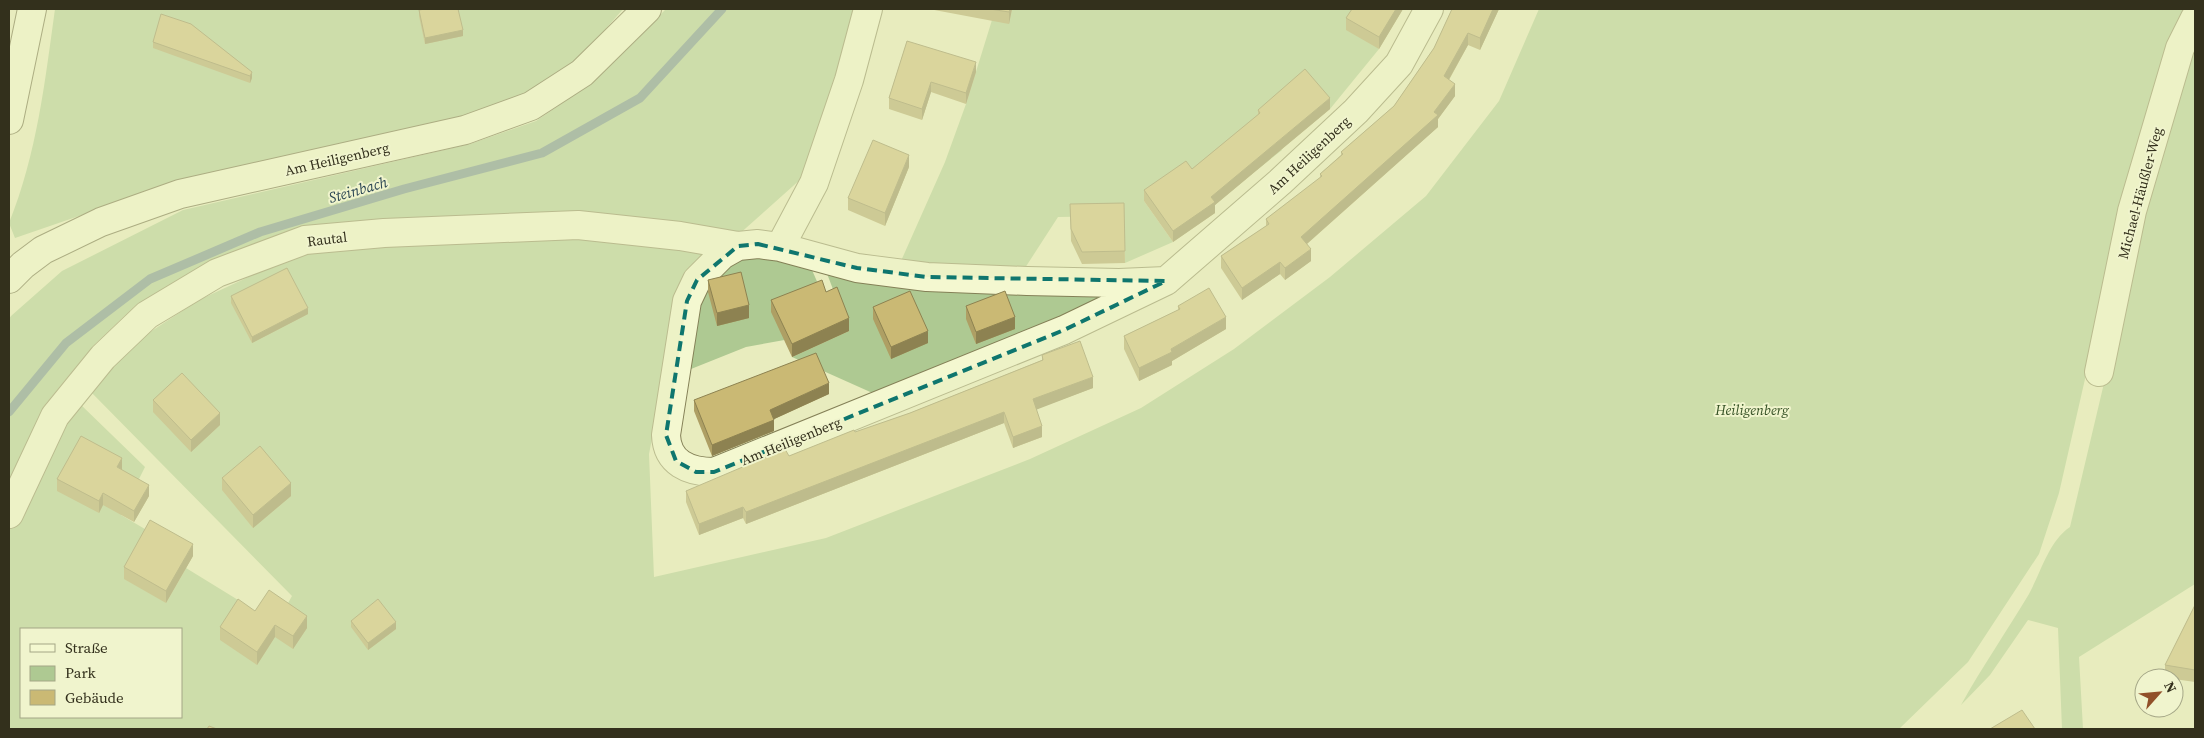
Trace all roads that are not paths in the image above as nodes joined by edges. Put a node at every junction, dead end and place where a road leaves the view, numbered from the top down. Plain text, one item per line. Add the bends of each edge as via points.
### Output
1 (32, 9) edge
2 (647, 9) edge
3 (868, 9) edge
4 (1429, 9) edge
5 (2195, 18) edge
6 (9, 120) edge
7 (738, 246) junction
8 (780, 247) junction
9 (9, 279) edge
10 (1166, 281) junction
11 (2099, 372) dead end
12 (9, 514) edge

1 - 6 street
2 - 9 street, Am Heiligenberg via 582,73 531,106 465,130 180,194 93,226 44,250
3 - 8 street via 849,80 814,183
4 - 10 street, Am Heiligenberg via 1399,64 1356,111
5 - 11 street, Michael-Häußler-Weg via 2180,48 2132,211
7 - 8 street
7 - 10 street, Am Heiligenberg via 722,255 697,280 687,301 666,444 676,461 696,472 714,472 760,454 1064,330
7 - 12 street, Rautal via 578,225 384,233 305,240 217,273 147,316 103,357 55,416
8 - 10 street via 857,268 927,277 1027,282

